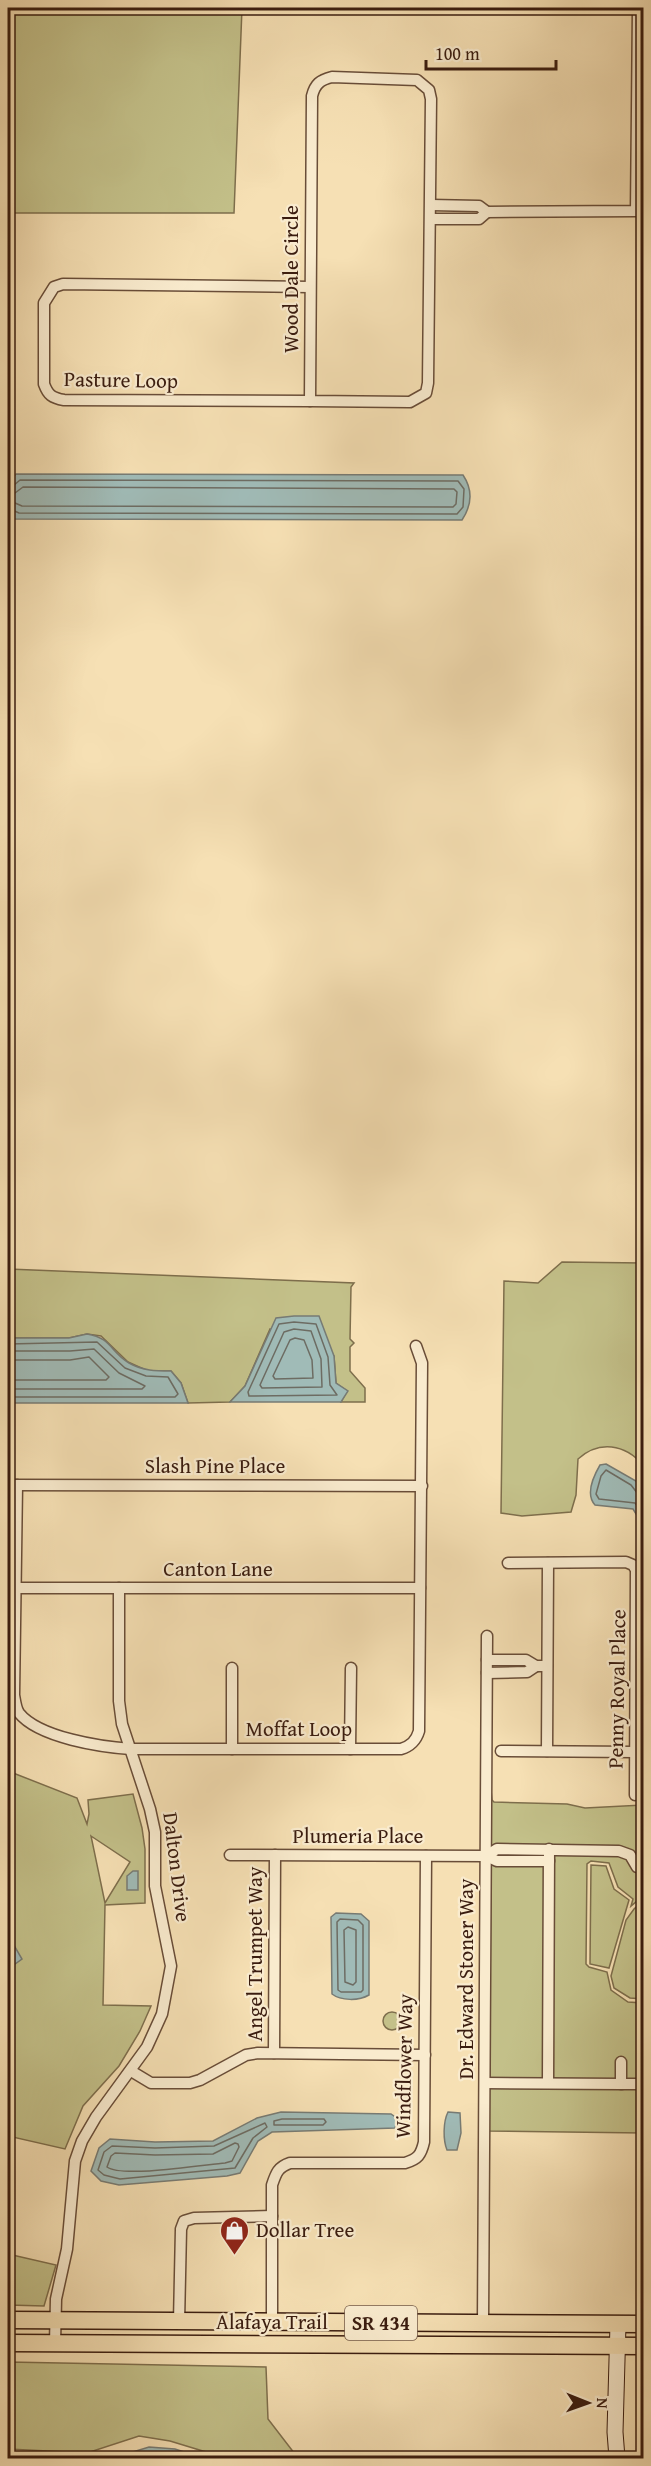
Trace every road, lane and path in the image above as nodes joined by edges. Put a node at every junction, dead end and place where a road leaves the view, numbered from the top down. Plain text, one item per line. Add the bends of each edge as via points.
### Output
1 (638, 8) edge
2 (431, 205) junction
3 (459, 205) junction
4 (487, 212) junction
5 (431, 219) junction
6 (459, 219) junction
7 (310, 287) junction
8 (310, 401) junction
9 (416, 1346) dead end
10 (12, 1485) edge
11 (422, 1486) junction
12 (508, 1563) dead end
13 (548, 1563) junction
14 (15, 1588) junction
15 (119, 1588) junction
16 (420, 1588) junction
17 (487, 1636) dead end
18 (487, 1660) junction
19 (516, 1660) junction
20 (542, 1666) junction
21 (232, 1668) dead end
22 (351, 1668) dead end
23 (487, 1672) junction
24 (516, 1672) junction
25 (131, 1749) junction
26 (232, 1749) junction
27 (350, 1749) junction
28 (501, 1751) dead end
29 (547, 1751) junction
30 (635, 1752) junction
31 (635, 1796) dead end
32 (231, 1855) dead end
33 (549, 1855) junction
34 (275, 1856) junction
35 (426, 1856) junction
36 (486, 1856) junction
37 (638, 1867) dead end
38 (274, 2053) junction
39 (425, 2055) junction
40 (621, 2062) dead end
41 (131, 2071) junction
42 (484, 2083) junction
43 (548, 2083) junction
44 (621, 2084) junction
45 (637, 2084) dead end
46 (272, 2216) junction
47 (8, 2320) edge
48 (56, 2321) junction
49 (179, 2322) junction
50 (272, 2322) junction
51 (391, 2323) junction
52 (483, 2323) junction
53 (618, 2324) junction
54 (644, 2324) edge
55 (8, 2343) edge
56 (55, 2343) junction
57 (162, 2344) junction
58 (283, 2345) junction
59 (617, 2346) junction
60 (644, 2346) edge
61 (617, 2458) edge

1 - 4 street via 636,211
2 - 3 street
2 - 5 street, Wood Dale Circle
2 - 7 street, Wood Dale Circle via 431,99 424,84 408,79 322,80 314,87 312,96
3 - 4 street via 478,206
3 - 6 street
4 - 6 street via 479,219
5 - 6 street
5 - 8 street, Wood Dale Circle via 426,393 411,402
7 - 8 street, Wood Dale Circle
7 - 8 street, Pasture Loop via 63,284 54,287 44,303 44,384 54,399
9 - 11 street, Moffat Loop via 422,1363
10 - 11 street, Slash Pine Place
10 - 14 street, Moffat Loop
11 - 16 street, Moffat Loop
12 - 13 street, Penny Royal Place
13 - 20 street
13 - 30 street, Penny Royal Place via 626,1562 636,1570
14 - 15 street, Canton Lane
14 - 25 street, Moffat Loop via 14,1695 18,1712 36,1725 70,1739
15 - 16 street, Canton Lane
15 - 25 street, Dalton Drive via 118,1701
16 - 27 street, Moffat Loop via 417,1740 401,1749
17 - 18 street, Dr. Edward Stoner Way
18 - 19 street
18 - 23 street, Dr. Edward Stoner Way
19 - 20 street
19 - 24 street
20 - 24 street
20 - 29 street
21 - 26 street
22 - 27 street
23 - 24 street
23 - 36 street, Dr. Edward Stoner Way
25 - 26 street, Moffat Loop
25 - 41 street, Dalton Drive via 155,1832 155,1886 171,1966 162,2014
26 - 27 street, Moffat Loop
28 - 29 street
29 - 30 street
30 - 31 street, Penny Royal Place
32 - 34 street, Plumeria Place
33 - 36 street, Plumeria Place via 518,1855 497,1861
33 - 37 street, Plumeria Place via 619,1851 630,1855
33 - 43 street
34 - 35 street, Plumeria Place
34 - 38 street, Angel Trumpet Way
35 - 36 street, Plumeria Place
35 - 39 street, Windflower Way
36 - 42 street, Dr. Edward Stoner Way
38 - 39 street
38 - 41 street via 246,2055 190,2083 151,2083
39 - 46 street, Windflower Way via 424,2142 416,2160 281,2166 272,2185
40 - 44 street
41 - 48 street, Dalton Drive via 96,2117 75,2161
42 - 43 street
42 - 52 street, Dr. Edward Stoner Way
43 - 44 street
44 - 45 street
46 - 49 street via 194,2218 184,2222
46 - 50 street, Windflower Way
47 - 48 main road, Alafaya Trail / SR 434
48 - 49 main road, Alafaya Trail / SR 434
48 - 56 street, Dalton Drive
49 - 50 main road, Alafaya Trail / SR 434
50 - 51 main road, Alafaya Trail / SR 434
50 - 57 main road via 267,2331 260,2333 215,2333
51 - 52 main road, Alafaya Trail / SR 434
51 - 58 main road via 349,2333 294,2335
52 - 53 main road, Alafaya Trail / SR 434
53 - 54 main road, Alafaya Trail / SR 434
53 - 59 street
55 - 56 main road, Alafaya Trail / SR 434
56 - 57 main road, Alafaya Trail / SR 434
57 - 58 main road, Alafaya Trail / SR 434
58 - 59 main road, Alafaya Trail / SR 434
59 - 60 main road, Alafaya Trail / SR 434
59 - 61 street

